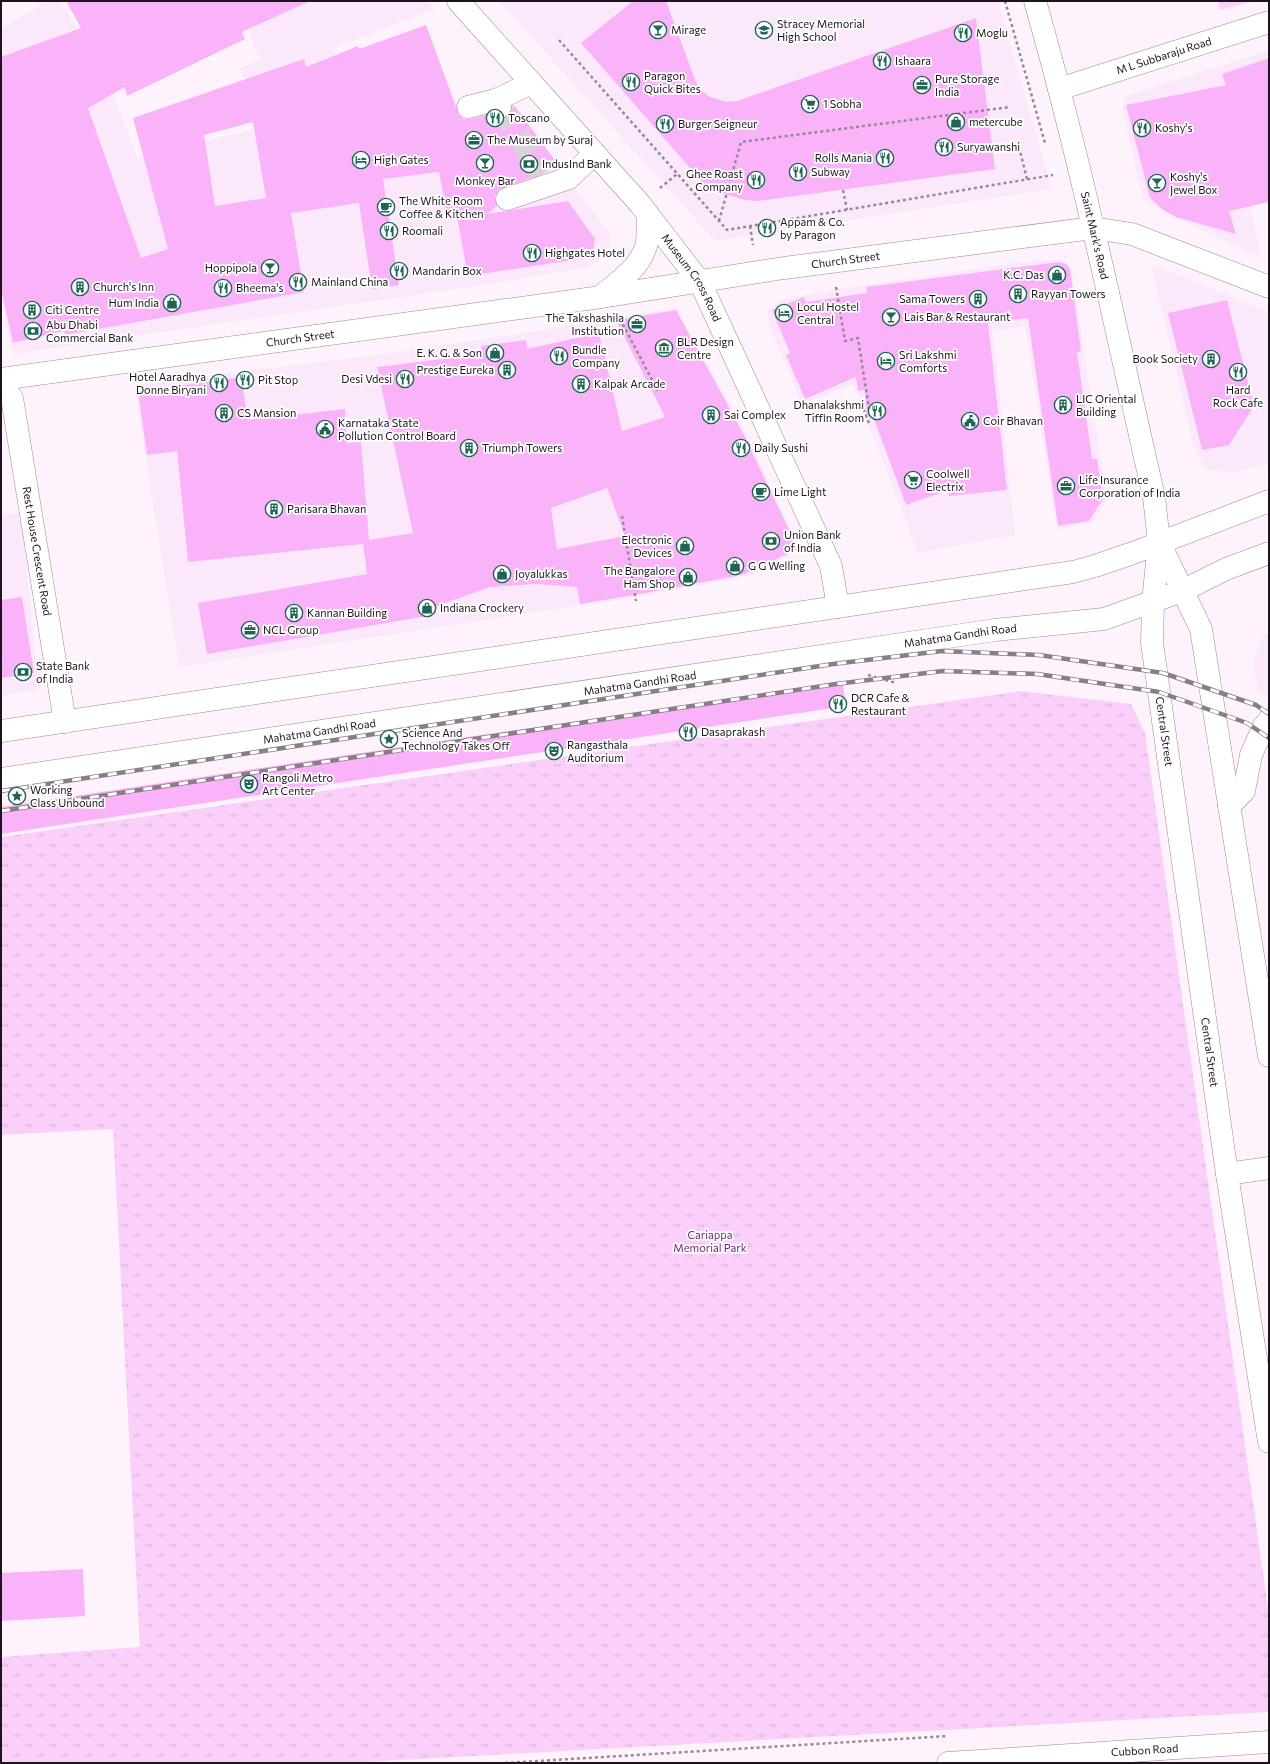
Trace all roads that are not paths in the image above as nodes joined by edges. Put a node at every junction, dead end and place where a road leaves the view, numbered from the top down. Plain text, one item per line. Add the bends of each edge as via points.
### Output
1 (458, 1) edge
2 (1035, 1) edge
3 (1269, 22) edge
4 (531, 83) junction
5 (1059, 89) junction
6 (468, 107) dead end
7 (594, 154) junction
8 (507, 199) dead end
9 (648, 214) junction
10 (1093, 228) junction
11 (700, 282) junction
12 (1269, 287) edge
13 (600, 297) junction
14 (1, 379) edge
15 (1, 384) edge
16 (1269, 501) edge
17 (1159, 542) junction
18 (1269, 553) edge
19 (1182, 591) junction
20 (1153, 602) junction
21 (838, 607) junction
22 (1269, 720) edge
23 (65, 722) junction
24 (1, 731) edge
25 (1, 779) edge
26 (1229, 806) junction
27 (1269, 1056) edge
28 (1269, 1168) edge
29 (1227, 1174) junction
30 (1269, 1442) edge
31 (1269, 1742) edge
32 (948, 1763) edge

1 - 4 main road, Museum Cross Road
2 - 5 main road, Saint Mark's Road
3 - 5 main road, M L Subbaraju Road
4 - 6 main road via 498,104
4 - 7 main road, Museum Cross Road
5 - 10 main road, Saint Mark's Road
7 - 8 main road via 569,178 546,179
7 - 9 main road, Museum Cross Road
9 - 11 main road, Museum Cross Road
9 - 13 main road via 647,242 642,258
10 - 11 main road, Church Street via 792,267
10 - 12 main road, Church Street via 1132,234
10 - 17 main road, Saint Mark's Road via 1154,497
11 - 13 main road, Church Street
11 - 21 main road, Museum Cross Road via 831,566
13 - 14 main road, Church Street
15 - 23 main road, Rest House Crescent Road via 12,398
16 - 17 main road
17 - 19 main road
17 - 20 main road, Central Street
17 - 21 main road via 1096,566 1072,572
18 - 19 main road, Mahatma Gandhi Road
19 - 20 main road, Mahatma Gandhi Road
19 - 26 main road via 1201,629
20 - 25 main road, Mahatma Gandhi Road via 1104,619 995,630
20 - 29 main road, Central Street via 1152,643
21 - 23 main road
22 - 26 main road via 1251,755 1244,791
23 - 24 main road
26 - 27 main road
28 - 29 main road
29 - 30 main road, Central Street
31 - 32 main road, Cubbon Road

